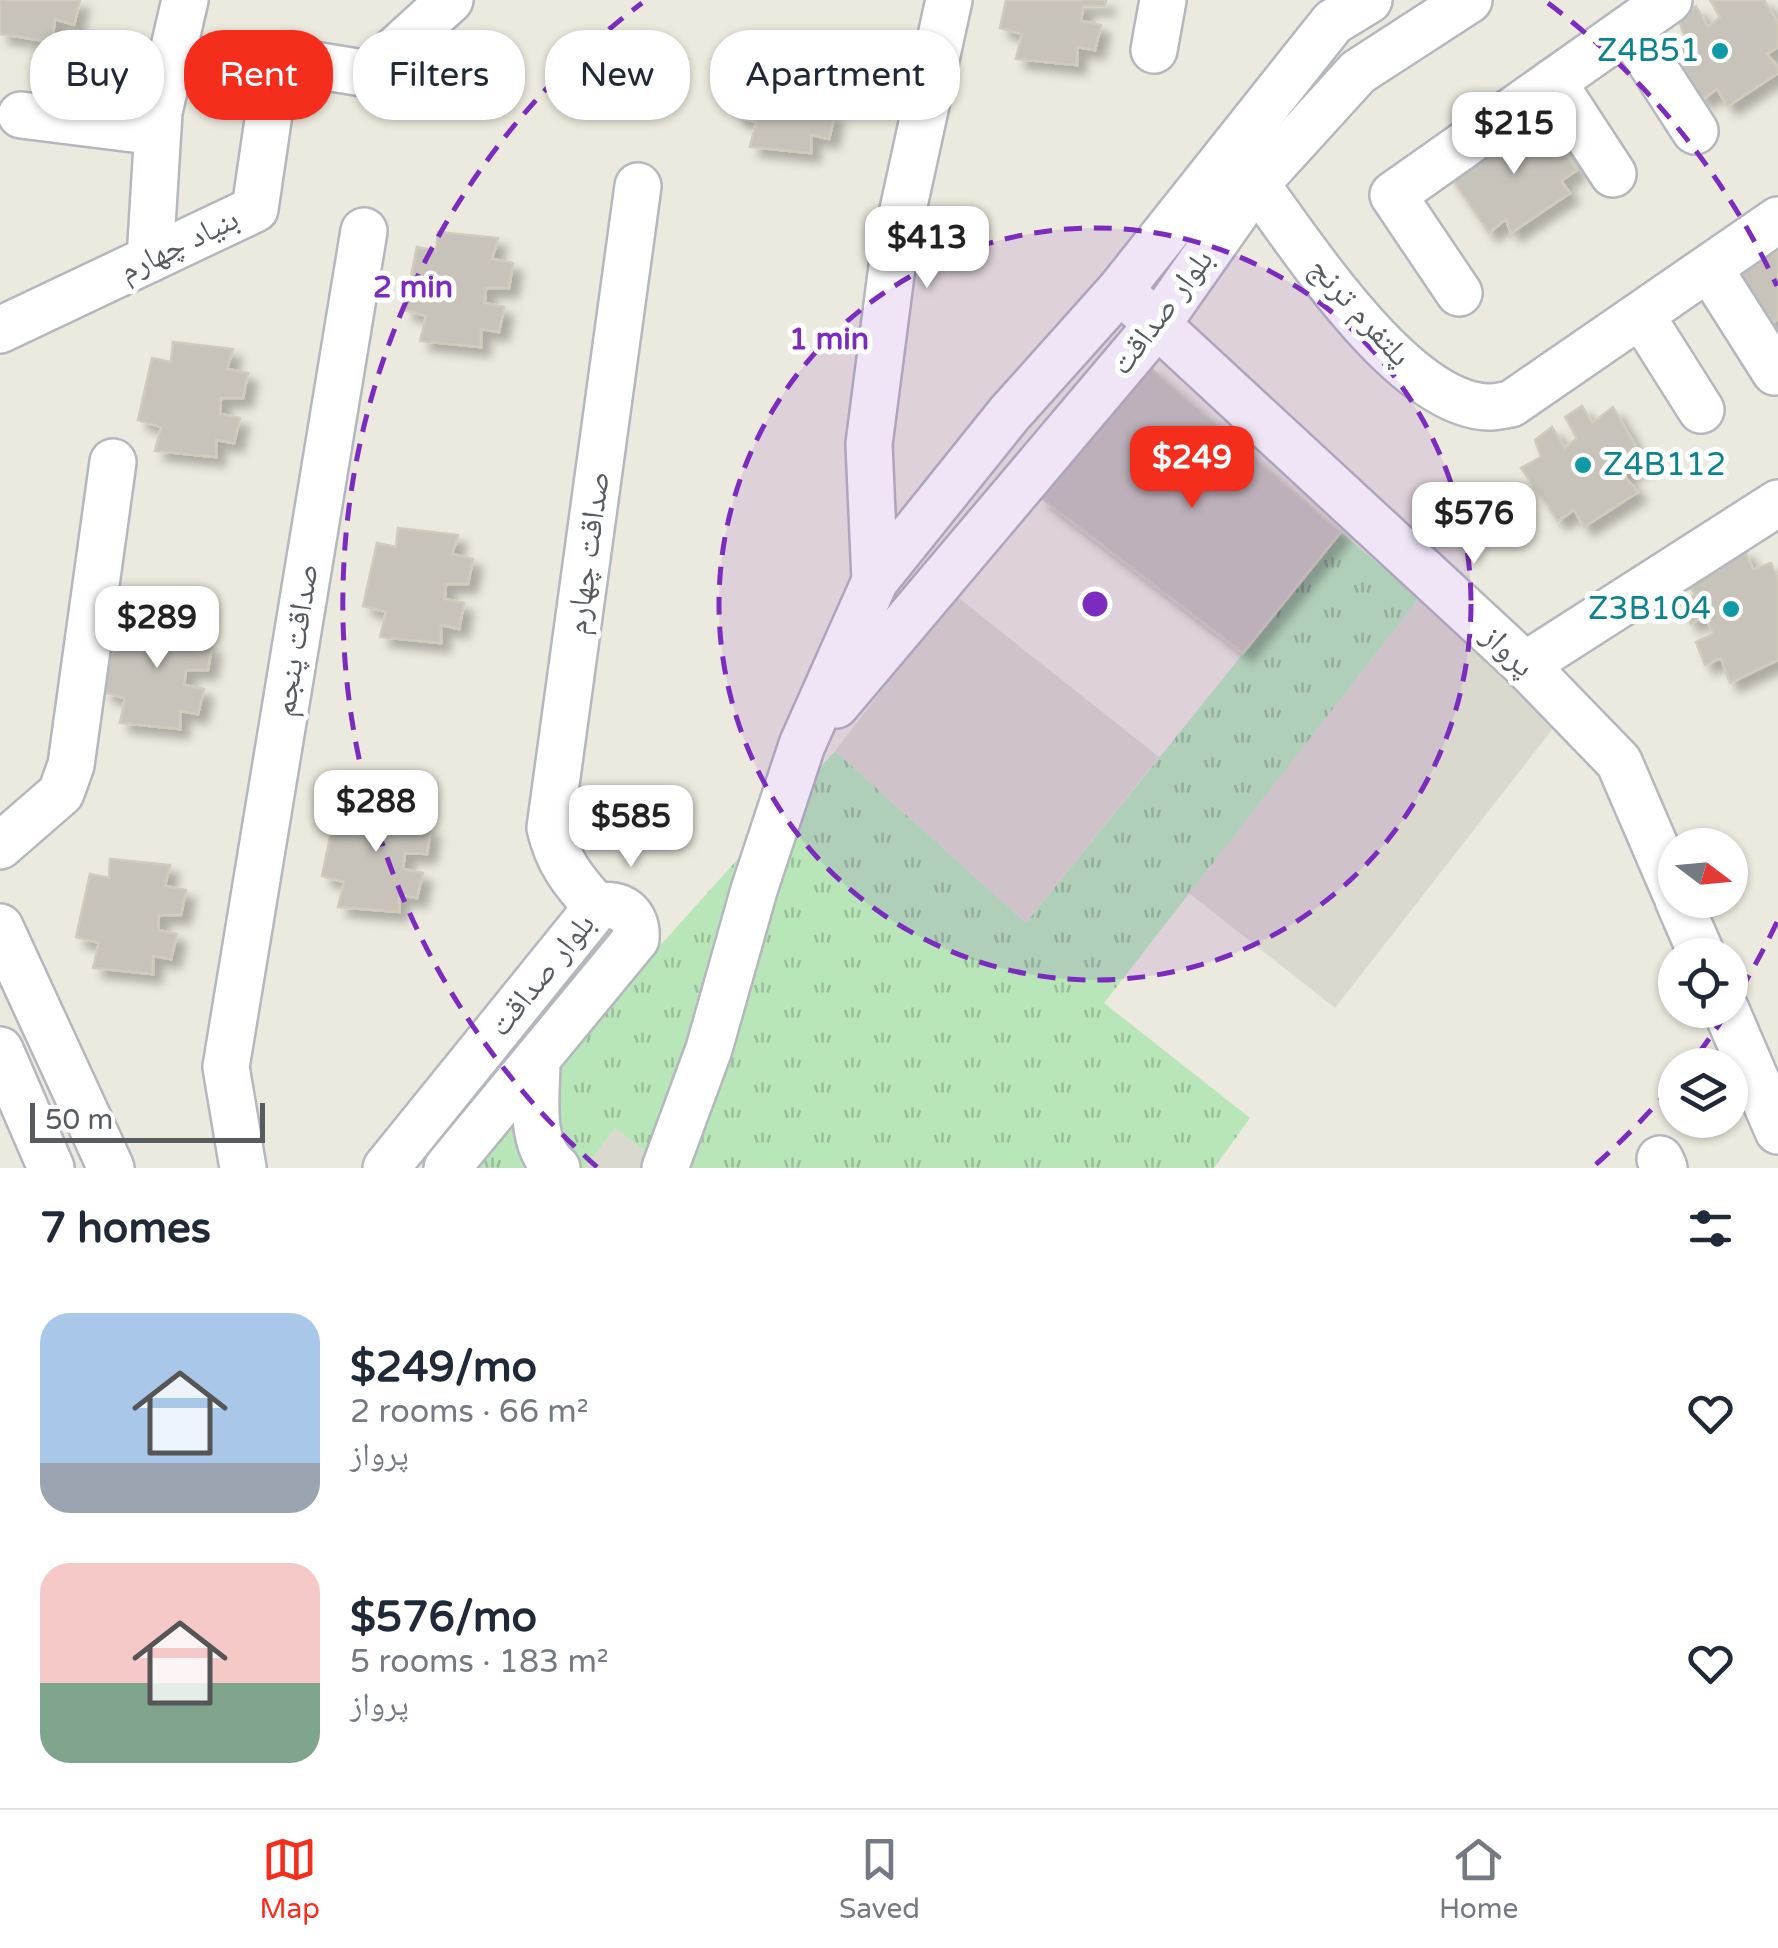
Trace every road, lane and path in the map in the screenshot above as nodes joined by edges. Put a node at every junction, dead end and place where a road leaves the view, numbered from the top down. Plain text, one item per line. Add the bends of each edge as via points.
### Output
1 (186, 0) edge
2 (450, 0) edge
3 (950, 0) edge
4 (1163, 0) edge
5 (1470, 0) edge
6 (1669, 0) edge
7 (1341, 7) edge
8 (1629, 28) junction
9 (1154, 50) dead end
10 (1552, 82) junction
11 (21, 114) dead end
12 (1695, 131) dead end
13 (157, 132) junction
14 (1612, 174) dead end
15 (1256, 184) junction
16 (638, 186) dead end
17 (1778, 220) edge
18 (364, 230) dead end
19 (150, 260) junction
20 (1709, 268) junction
21 (1120, 290) junction
22 (1459, 294) dead end
23 (1641, 315) junction
24 (1157, 325) junction
25 (0, 330) edge
26 (1775, 372) dead end
27 (1701, 410) dead end
28 (113, 462) dead end
29 (1778, 504) edge
30 (876, 581) junction
31 (1525, 666) junction
32 (802, 745) junction
33 (0, 846) edge
34 (1658, 853) edge
35 (596, 907) junction
36 (0, 927) edge
37 (1734, 1028) edge
38 (0, 1050) edge
39 (537, 1060) junction
40 (1778, 1130) edge
41 (459, 1166) edge
42 (52, 1168) edge
43 (111, 1168) edge
44 (243, 1168) edge
45 (386, 1168) edge
46 (557, 1168) edge
47 (666, 1168) edge

1 - 13 street
2 - 19 street, بنیاد چهارم via 369,74 277,59 256,209
3 - 30 street via 894,251 868,444
4 - 9 street
5 - 15 street, بلوار صداقت via 1358,72
6 - 8 street
7 - 21 street, بلوار صداقت
8 - 10 street
8 - 12 street
10 - 14 street
10 - 22 street via 1393,195
11 - 13 street
13 - 19 street
15 - 23 street, پلتفرم ترنج via 1360,321 1419,376 1465,402 1511,404
15 - 24 street, بلوار صداقت
16 - 35 street, صداقت چهارم via 550,828 556,855
17 - 20 street, پلتفرم ترنج
18 - 44 street, صداقت پنجم via 226,1067
19 - 25 street, بنیاد چهارم
20 - 23 street, پلتفرم ترنج
20 - 26 street
21 - 24 street, پرواز
21 - 30 street, بلوار صداقت
23 - 27 street
24 - 31 street, پرواز
24 - 32 street, بلوار صداقت
28 - 33 street via 72,766 61,794
29 - 31 street
30 - 32 street, بلوار صداقت
31 - 34 street, پرواز via 1618,762
32 - 47 street, بلوار صداقت
35 - 39 street, بلوار صداقت via 622,907 637,928 636,939
35 - 45 street, بلوار صداقت
36 - 43 street
37 - 40 street
38 - 42 street
39 - 41 street, بلوار صداقت
39 - 46 street, بلوار صداقت via 538,1137

